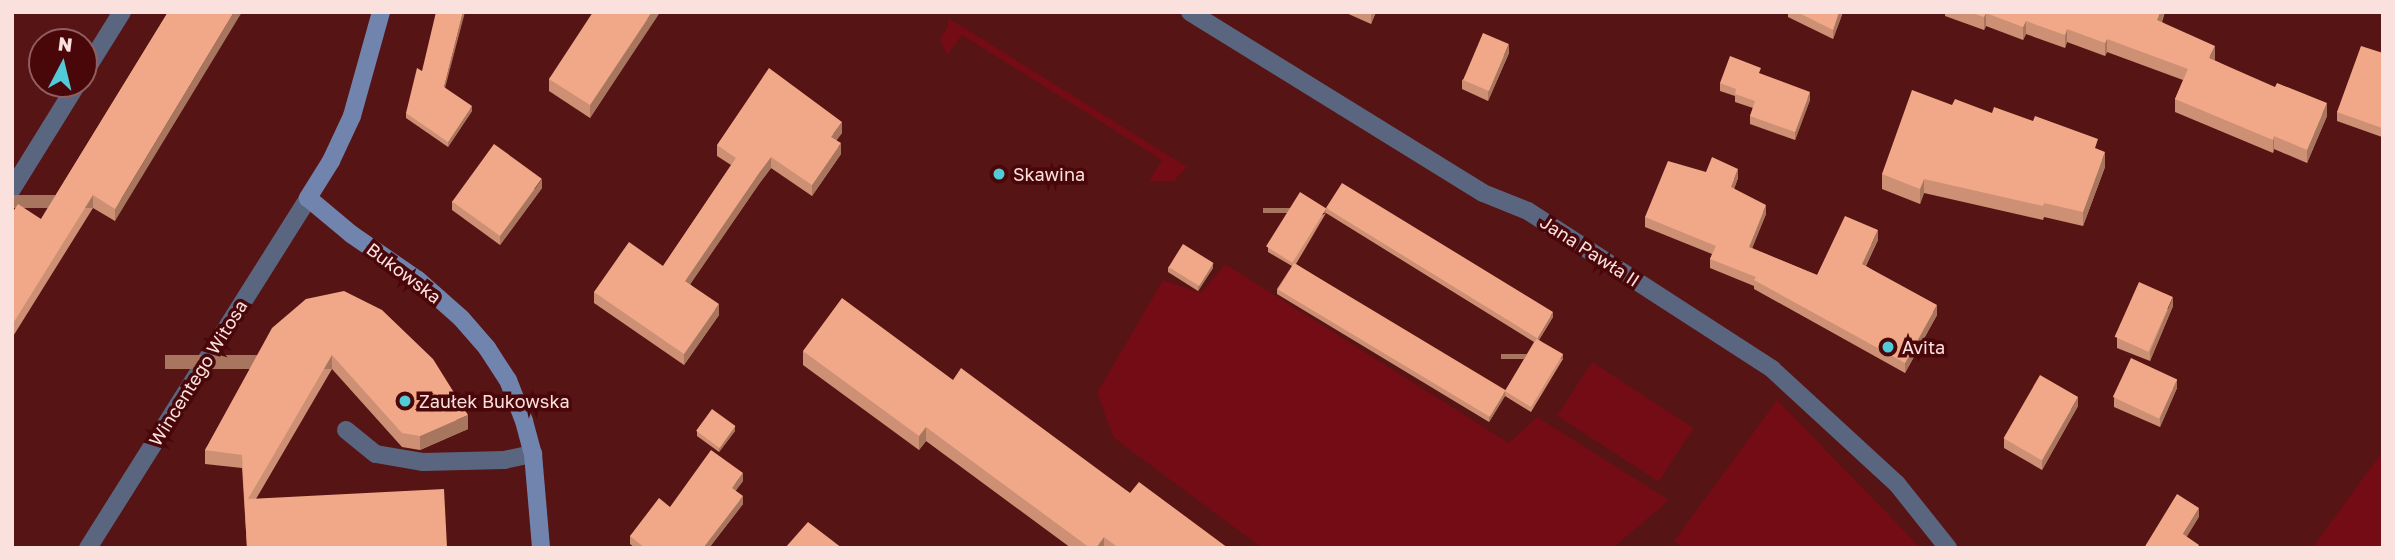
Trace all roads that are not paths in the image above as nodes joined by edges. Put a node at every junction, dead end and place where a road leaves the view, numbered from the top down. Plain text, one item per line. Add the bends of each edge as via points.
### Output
1 (122, 12) edge
2 (381, 12) edge
3 (1189, 12) edge
4 (98, 51) edge
5 (68, 98) edge
6 (12, 188) edge
7 (308, 198) junction
8 (346, 430) dead end
9 (533, 454) junction
10 (88, 548) edge
11 (541, 548) edge
12 (1948, 548) edge

1 - 4 street
2 - 7 street via 352,116
3 - 12 street, Jana Pawła II via 1483,193 1528,211 1772,369 1897,484
5 - 6 street
7 - 9 street, Bukowska via 418,280 470,328 508,380
7 - 10 street, Wincentego Witosa
8 - 9 street via 376,454 423,462 504,460
9 - 11 street, Bukowska

